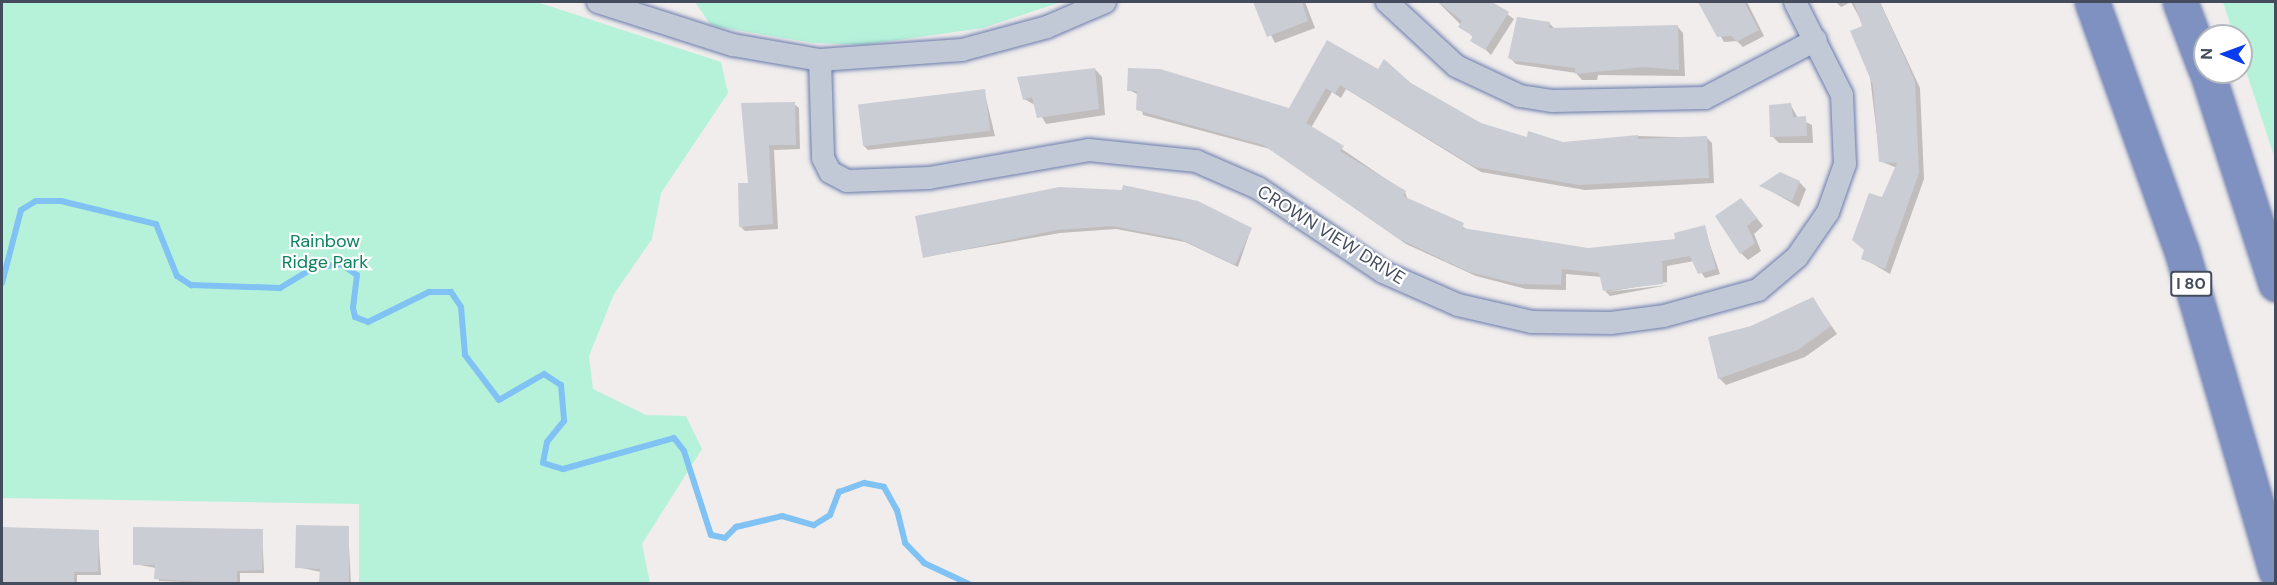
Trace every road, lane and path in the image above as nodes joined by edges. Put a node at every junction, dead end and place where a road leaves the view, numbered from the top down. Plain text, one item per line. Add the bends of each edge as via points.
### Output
1 (598, 2) edge
2 (1105, 2) edge
3 (1387, 2) edge
4 (1795, 2) edge
5 (2092, 2) edge
6 (2180, 2) edge
7 (2193, 36) edge
8 (1815, 40) junction
9 (820, 60) junction
10 (2211, 84) edge
11 (2276, 284) edge
12 (2276, 571) edge

1 - 9 street via 733,45
2 - 9 street via 1047,27 962,50
3 - 8 street via 1456,66 1520,96 1553,101 1705,98
4 - 8 street, CROWN VIEW DRIVE
5 - 12 highway, I 80 via 2182,252
6 - 7 highway
8 - 9 street, CROWN VIEW DRIVE via 1842,95 1845,164 1828,212 1797,257 1778,278 1732,300 1664,316 1571,325 1502,317 1419,289 1383,272 1258,188 1196,161 1089,150 929,178 847,181 830,172 823,158
10 - 11 highway

